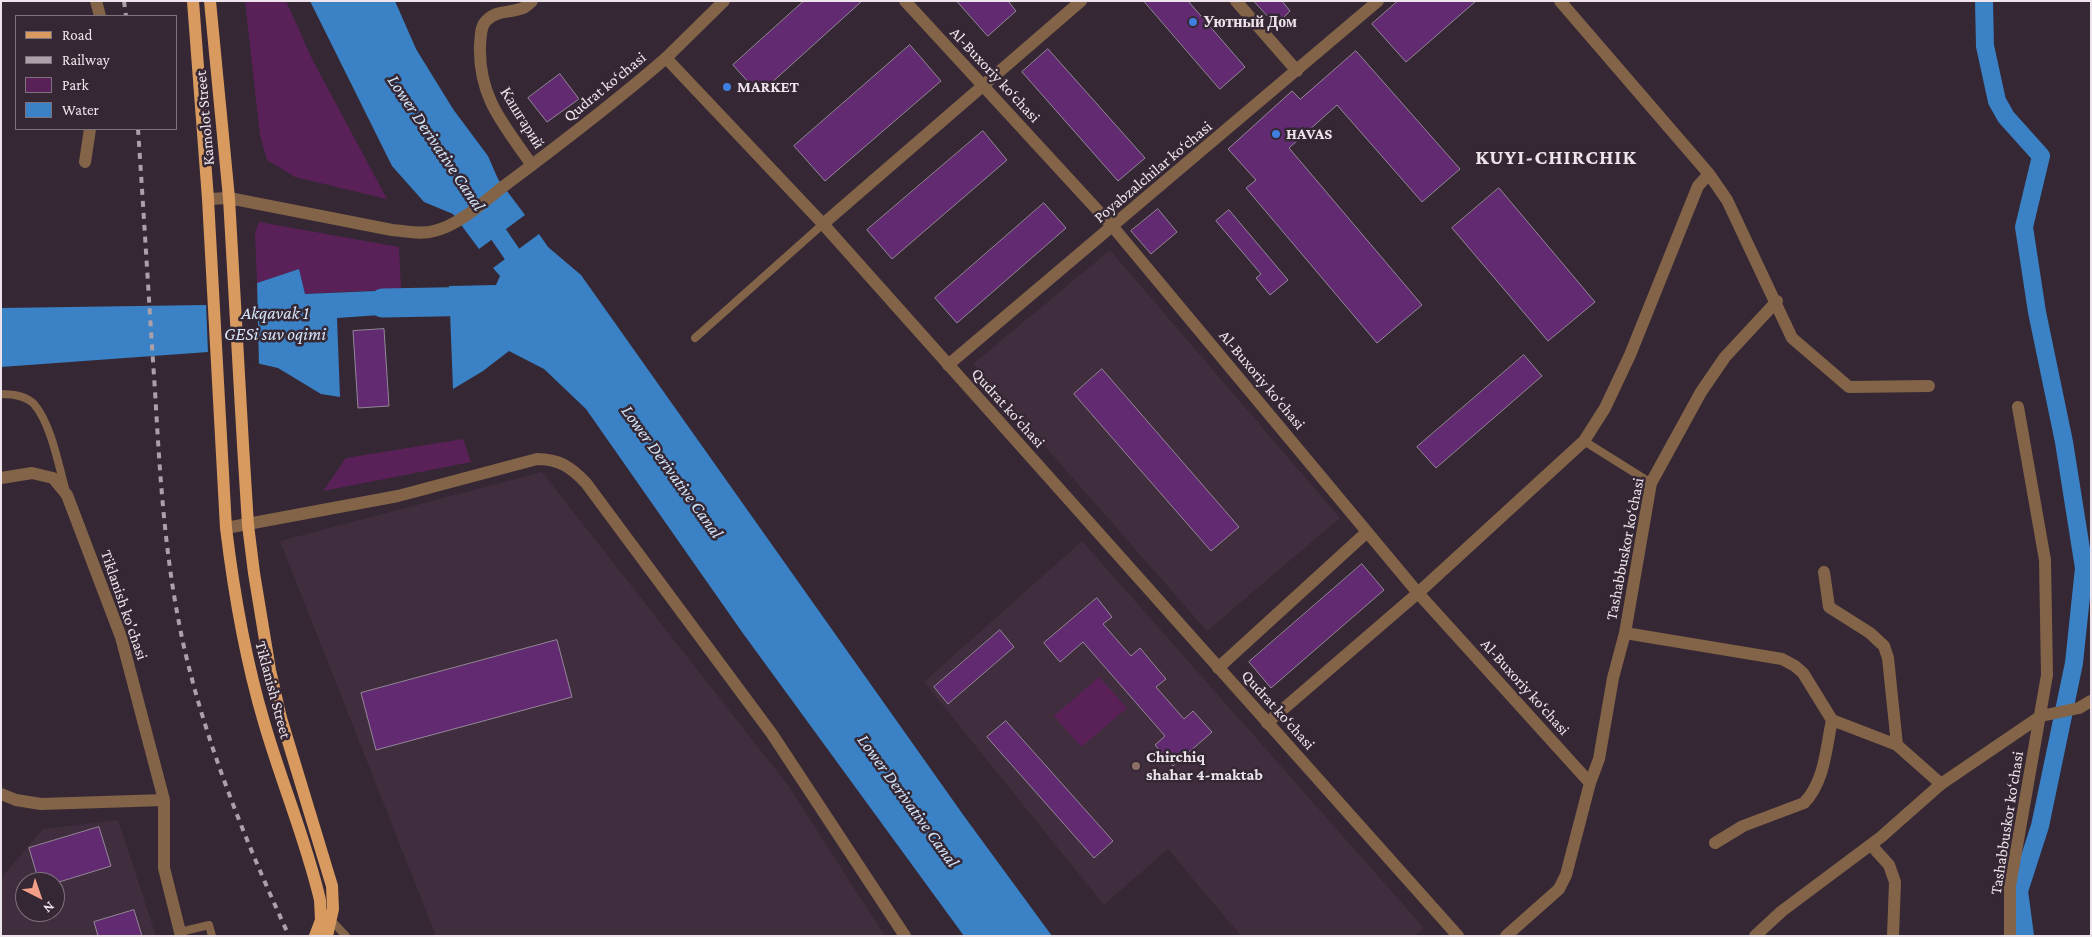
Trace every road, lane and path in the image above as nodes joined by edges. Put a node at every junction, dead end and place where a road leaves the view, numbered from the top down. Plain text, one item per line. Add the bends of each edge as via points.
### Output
1 (96, 1) edge
2 (193, 1) edge
3 (210, 1) edge
4 (532, 1) edge
5 (724, 1) edge
6 (905, 1) edge
7 (1081, 1) edge
8 (1236, 1) edge
9 (1378, 1) edge
10 (1560, 1) edge
11 (100, 15) edge
12 (666, 58) junction
13 (1297, 71) junction
14 (983, 86) junction
15 (90, 130) edge
16 (85, 162) dead end
17 (532, 165) junction
18 (1709, 174) junction
19 (229, 198) junction
20 (208, 199) junction
21 (823, 224) junction
22 (1113, 227) junction
23 (1777, 302) junction
24 (695, 338) dead end
25 (948, 366) junction
26 (1929, 386) dead end
27 (1, 394) edge
28 (2018, 407) dead end
29 (1584, 441) junction
30 (243, 445) joint
31 (222, 446) joint
32 (1, 478) edge
33 (1651, 483) junction
34 (67, 495) junction
35 (248, 525) junction
36 (226, 528) junction
37 (1367, 532) junction
38 (1824, 572) dead end
39 (1418, 593) junction
40 (1625, 632) junction
41 (1218, 668) junction
42 (2091, 701) edge
43 (2044, 715) junction
44 (1832, 720) junction
45 (1267, 723) junction
46 (1897, 745) junction
47 (1590, 783) junction
48 (1941, 784) junction
49 (1, 794) edge
50 (164, 800) junction
51 (1716, 843) dead end
52 (1871, 845) junction
53 (321, 909) junction
54 (332, 920) junction
55 (180, 934) edge
56 (212, 936) edge
57 (315, 936) edge
58 (327, 936) edge
59 (346, 936) edge
60 (905, 936) edge
61 (1458, 936) edge
62 (1506, 936) edge
63 (1755, 936) edge
64 (1892, 936) edge
65 (2010, 936) edge

1 - 11 street
2 - 20 main road, Kamolot Street
3 - 19 main road, Kamolot Street
4 - 17 street, Кашгарий via 523,8 494,14 486,21 482,26 479,65 485,90 503,124
5 - 12 street
6 - 14 street, Al-Buxoriy ko‘chasi
7 - 14 street
8 - 13 street
9 - 13 street, Poyabzalchilar ko‘chasi
10 - 18 street
12 - 17 street, Qudrat ko‘chasi
12 - 21 street, Qudrat ko‘chasi
13 - 22 street, Poyabzalchilar ko‘chasi
14 - 21 street
14 - 22 street, Al-Buxoriy ko‘chasi
15 - 16 street
17 - 19 street, Qudrat ko‘chasi via 454,224 434,232 414,232
18 - 23 street via 1727,200
18 - 29 street via 1698,186 1630,355 1605,408
19 - 20 street, Qudrat ko‘chasi
19 - 30 main road, Kamolot Street
20 - 31 main road, Kamolot Street
21 - 24 lane
21 - 25 street, Qudrat ko‘chasi
22 - 25 street, Poyabzalchilar ko‘chasi
22 - 37 street, Al-Buxoriy ko‘chasi
23 - 26 street via 1792,338 1848,387
23 - 33 street, Tashabbuskor ko‘chasi via 1724,357
25 - 41 street, Qudrat ko‘chasi
27 - 34 lane via 13,394 33,403 47,428
28 - 43 street, Tashabbuskor ko‘chasi via 2045,560 2047,675
29 - 33 lane
29 - 39 street
30 - 35 main road, Tiklanish Street
31 - 36 main road, Tiklanish Street
32 - 34 street, Tiklanish ko'chasi via 32,473 54,478
33 - 40 street, Tashabbuskor ko‘chasi
34 - 50 street, Tiklanish ko'chasi via 121,637
35 - 36 street
35 - 54 main road, Tiklanish Street via 270,670 281,718 332,886
35 - 60 street via 398,496 537,459 566,464 586,483 772,734
36 - 53 main road, Tiklanish Street via 251,675
37 - 39 street, Al-Buxoriy ko‘chasi
37 - 41 street
38 - 46 street via 1829,608 1870,632 1884,646
39 - 45 street
39 - 47 street, Al-Buxoriy ko‘chasi
40 - 44 street, Tashabbuskor ko‘chasi via 1782,659 1803,673
40 - 47 street, Tashabbuskor ko‘chasi via 1599,758
41 - 45 street, Qudrat ko‘chasi
42 - 43 street via 2080,708
43 - 48 street, Tashabbuskor ko‘chasi
43 - 65 street, Tashabbuskor ko‘chasi via 2010,886
44 - 46 street
44 - 51 street via 1820,778 1804,803 1743,826
45 - 61 street, Qudrat ko‘chasi
46 - 48 street
47 - 62 street via 1560,889
48 - 52 street, Tashabbuskor ko‘chasi
49 - 50 street via 41,804
50 - 55 street, Tiklanish ko'chasi via 164,868
52 - 63 street, Tashabbuskor ko‘chasi via 1782,911
52 - 64 street via 1888,865 1896,882
53 - 54 lane
53 - 57 main road, Tiklanish Street
54 - 58 main road, Tiklanish Street
54 - 59 lane
55 - 56 lane via 209,925

